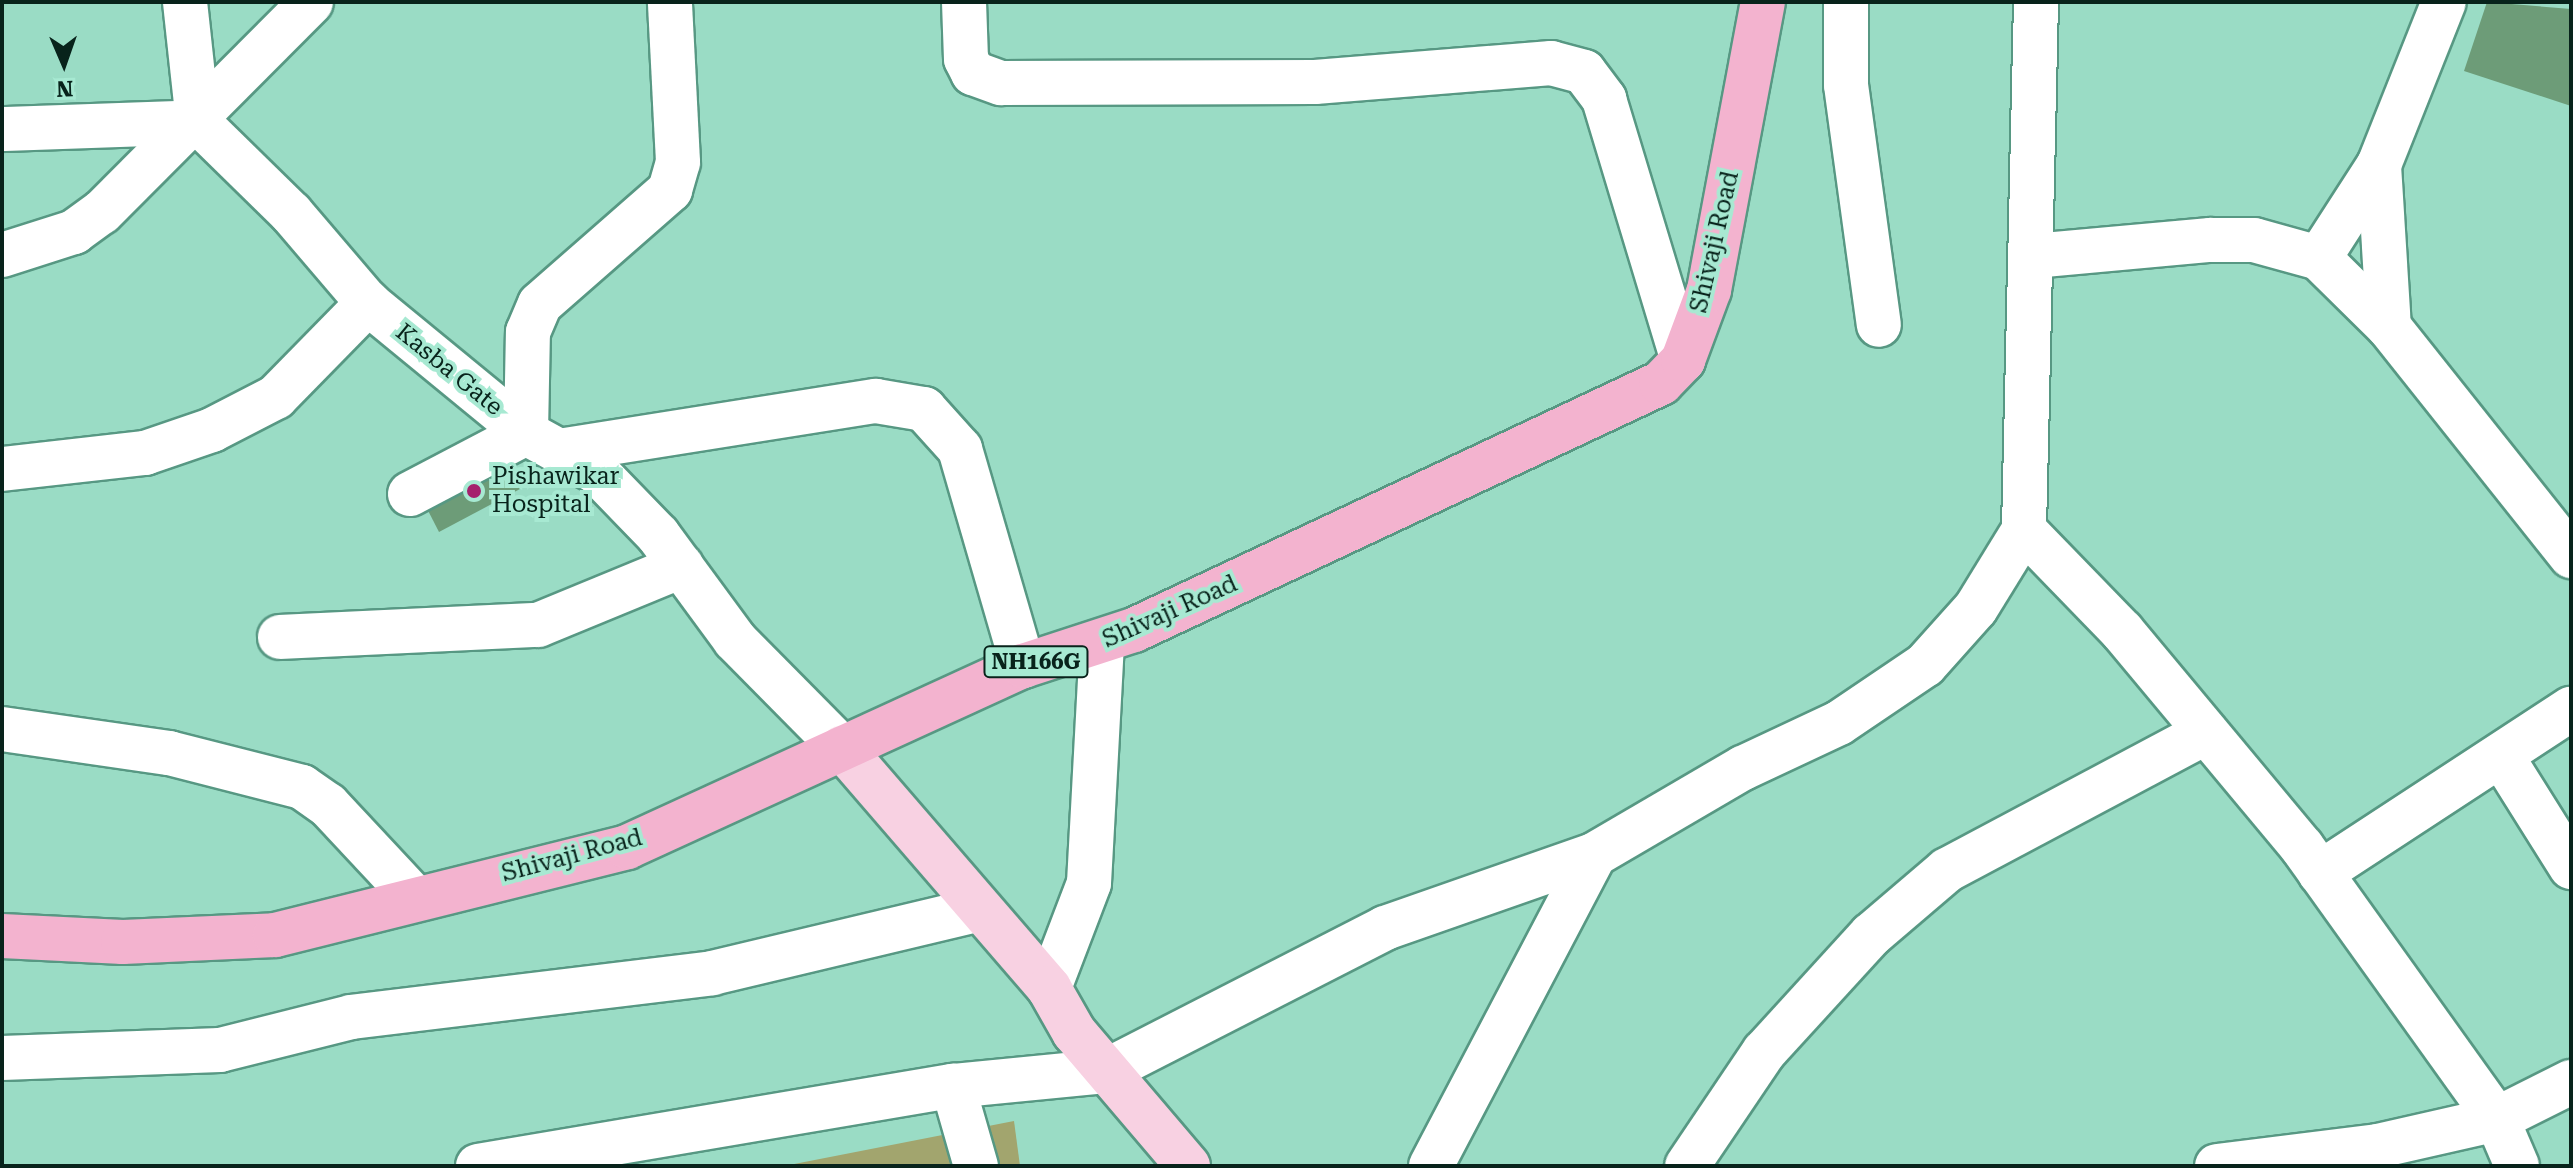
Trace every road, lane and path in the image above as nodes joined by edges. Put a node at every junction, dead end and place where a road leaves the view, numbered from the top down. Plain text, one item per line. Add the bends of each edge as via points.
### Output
1 (185, 2) edge
2 (311, 2) edge
3 (670, 2) edge
4 (964, 2) edge
5 (1763, 2) edge
6 (1846, 2) edge
7 (2036, 2) edge
8 (2444, 2) edge
9 (198, 122) junction
10 (2, 129) edge
11 (2379, 165) junction
12 (2, 255) edge
13 (2033, 256) junction
14 (2319, 258) junction
15 (368, 303) junction
16 (1879, 325) dead end
17 (2389, 327) junction
18 (1683, 360) junction
19 (542, 442) junction
20 (2, 469) edge
21 (410, 494) dead end
22 (2024, 530) junction
23 (2567, 541) edge
24 (681, 566) junction
25 (280, 637) dead end
26 (1102, 644) junction
27 (1023, 666) junction
28 (2571, 709) edge
29 (2, 729) edge
30 (2206, 732) junction
31 (842, 748) junction
32 (2502, 757) junction
33 (1594, 855) junction
34 (2571, 867) edge
35 (2320, 873) junction
36 (412, 895) junction
37 (977, 910) junction
38 (2, 936) edge
39 (1049, 988) junction
40 (2, 1058) edge
41 (1106, 1071) junction
42 (2571, 1082) edge
43 (953, 1086) junction
44 (2497, 1119) junction
45 (478, 1166) edge
46 (976, 1166) edge
47 (1188, 1166) edge
48 (1431, 1166) edge
49 (1687, 1166) edge
50 (2217, 1166) edge
51 (2517, 1166) edge

1 - 9 street
2 - 9 street
3 - 19 street via 678,162 670,190 540,304 528,332
4 - 18 street via 973,73 1001,83 1024,70 1315,82 1551,63 1584,72 1604,99
5 - 18 highway, Shivaji Road / NH166G via 1709,290
6 - 16 street via 1846,85
7 - 13 street
8 - 11 street
9 - 10 street
9 - 12 street via 74,232
9 - 15 street, Kasba Gate via 291,213
11 - 14 street
11 - 17 street
13 - 14 street via 2254,240
13 - 22 street
14 - 17 street
15 - 19 street, Kasba Gate
15 - 20 street via 276,397 212,430 145,453
17 - 23 street
18 - 26 highway, Shivaji Road / NH166G via 1661,383
19 - 21 street
19 - 24 street, Kasba Gate via 597,472
19 - 27 street via 876,401 924,409 960,449
22 - 30 street
22 - 33 street via 1976,608 1925,665 1839,723 1743,768
24 - 25 street via 538,625
24 - 31 street, Kasba Gate via 735,640
26 - 27 highway, Shivaji Road / NH166G
26 - 39 street via 1089,883
27 - 31 highway, Shivaji Road / NH166G
28 - 32 street
29 - 36 street via 169,753 302,787 328,805
30 - 35 street
30 - 49 street via 1947,870 1871,935 1764,1052
31 - 36 highway, Shivaji Road / NH166G via 627,847
31 - 37 main road
32 - 34 street
32 - 35 street
33 - 41 street via 1385,928
33 - 48 street
35 - 44 street
36 - 38 highway, Shivaji Road / NH166G via 275,935 123,942
37 - 39 main road
37 - 40 street via 712,973 351,1017 220,1050
39 - 41 main road
41 - 43 street
41 - 47 main road
42 - 44 street
43 - 45 street
43 - 46 street
44 - 50 street via 2378,1146
44 - 51 street

